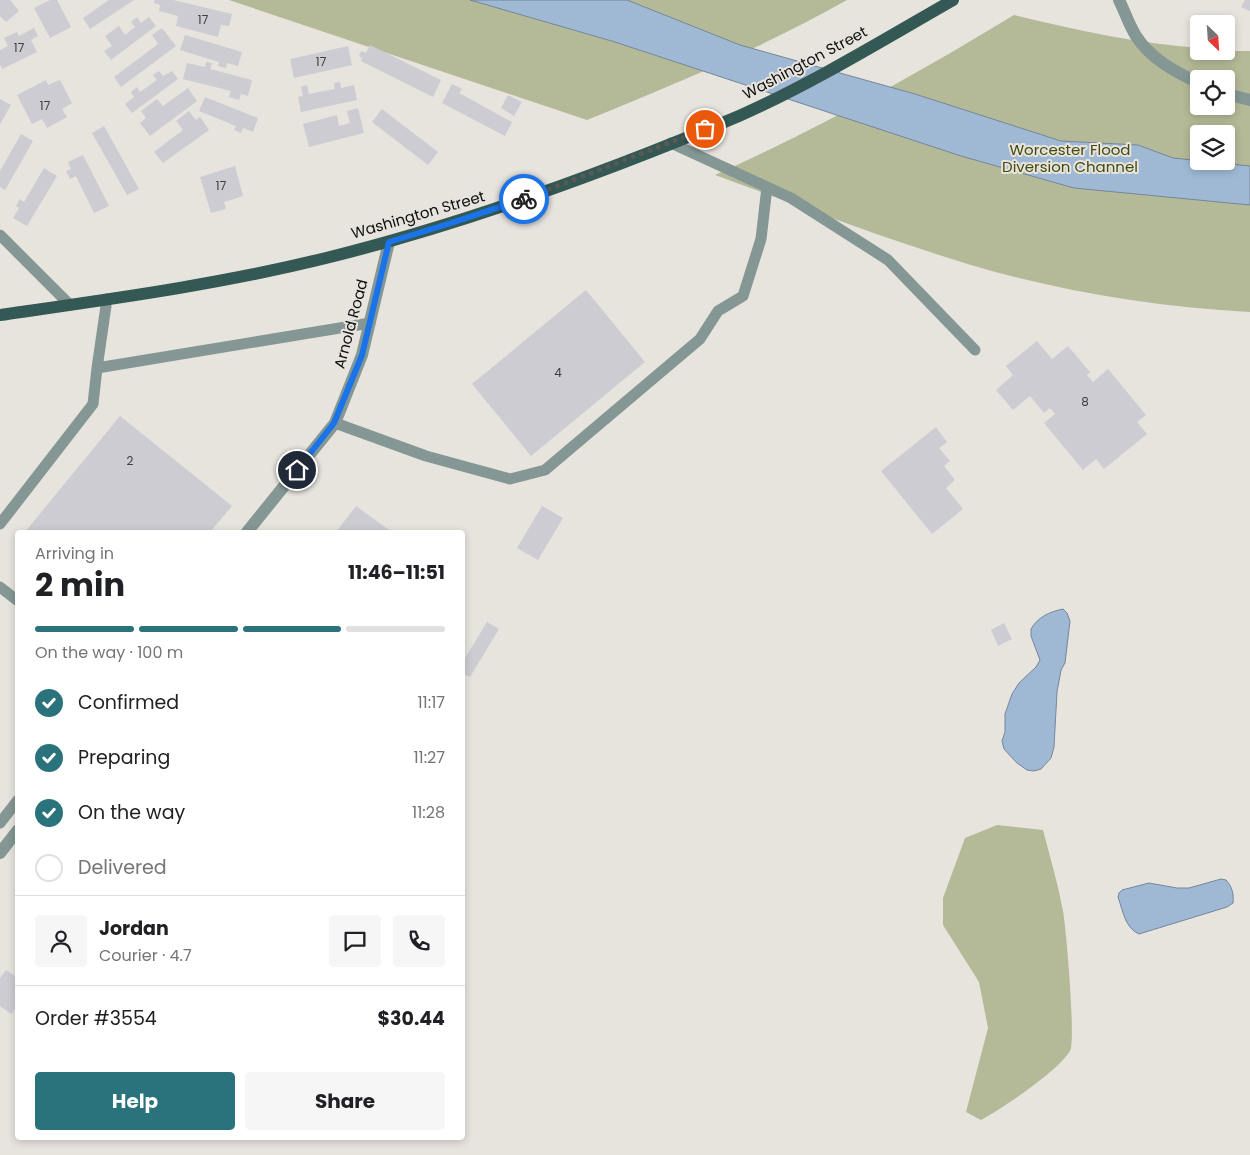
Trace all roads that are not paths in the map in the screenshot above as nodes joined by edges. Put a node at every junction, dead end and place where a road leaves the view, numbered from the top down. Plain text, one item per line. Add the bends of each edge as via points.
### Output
1 (953, 0) edge
2 (1119, 0) edge
3 (1190, 78) edge
4 (1235, 96) edge
5 (1250, 100) edge
6 (671, 142) junction
7 (767, 187) junction
8 (0, 235) edge
9 (389, 242) junction
10 (107, 299) junction
11 (70, 305) junction
12 (0, 315) edge
13 (370, 323) junction
14 (975, 350) dead end
15 (97, 368) junction
16 (334, 423) junction
17 (0, 524) edge
18 (249, 530) edge
19 (0, 587) edge
20 (15, 599) edge
21 (15, 804) edge
22 (0, 823) edge
23 (15, 834) edge
24 (0, 853) edge

1 - 6 main road, Washington Street via 804,84 740,115
2 - 3 street via 1142,44 1168,67
4 - 5 street
6 - 7 lane
6 - 9 main road, Washington Street via 506,205
7 - 14 lane via 791,198 888,260
7 - 16 lane via 761,239 743,296 718,311 700,339 545,470 510,479 426,456
8 - 11 lane
9 - 10 main road, Washington Street via 268,271
9 - 13 street, Arnold Road
10 - 11 main road, Washington Street
10 - 15 lane
11 - 12 main road, Washington Street
13 - 15 lane
13 - 16 street, Arnold Road via 362,355
15 - 17 lane via 93,404
16 - 18 street, Arnold Road
19 - 20 lane
21 - 22 lane
23 - 24 street

